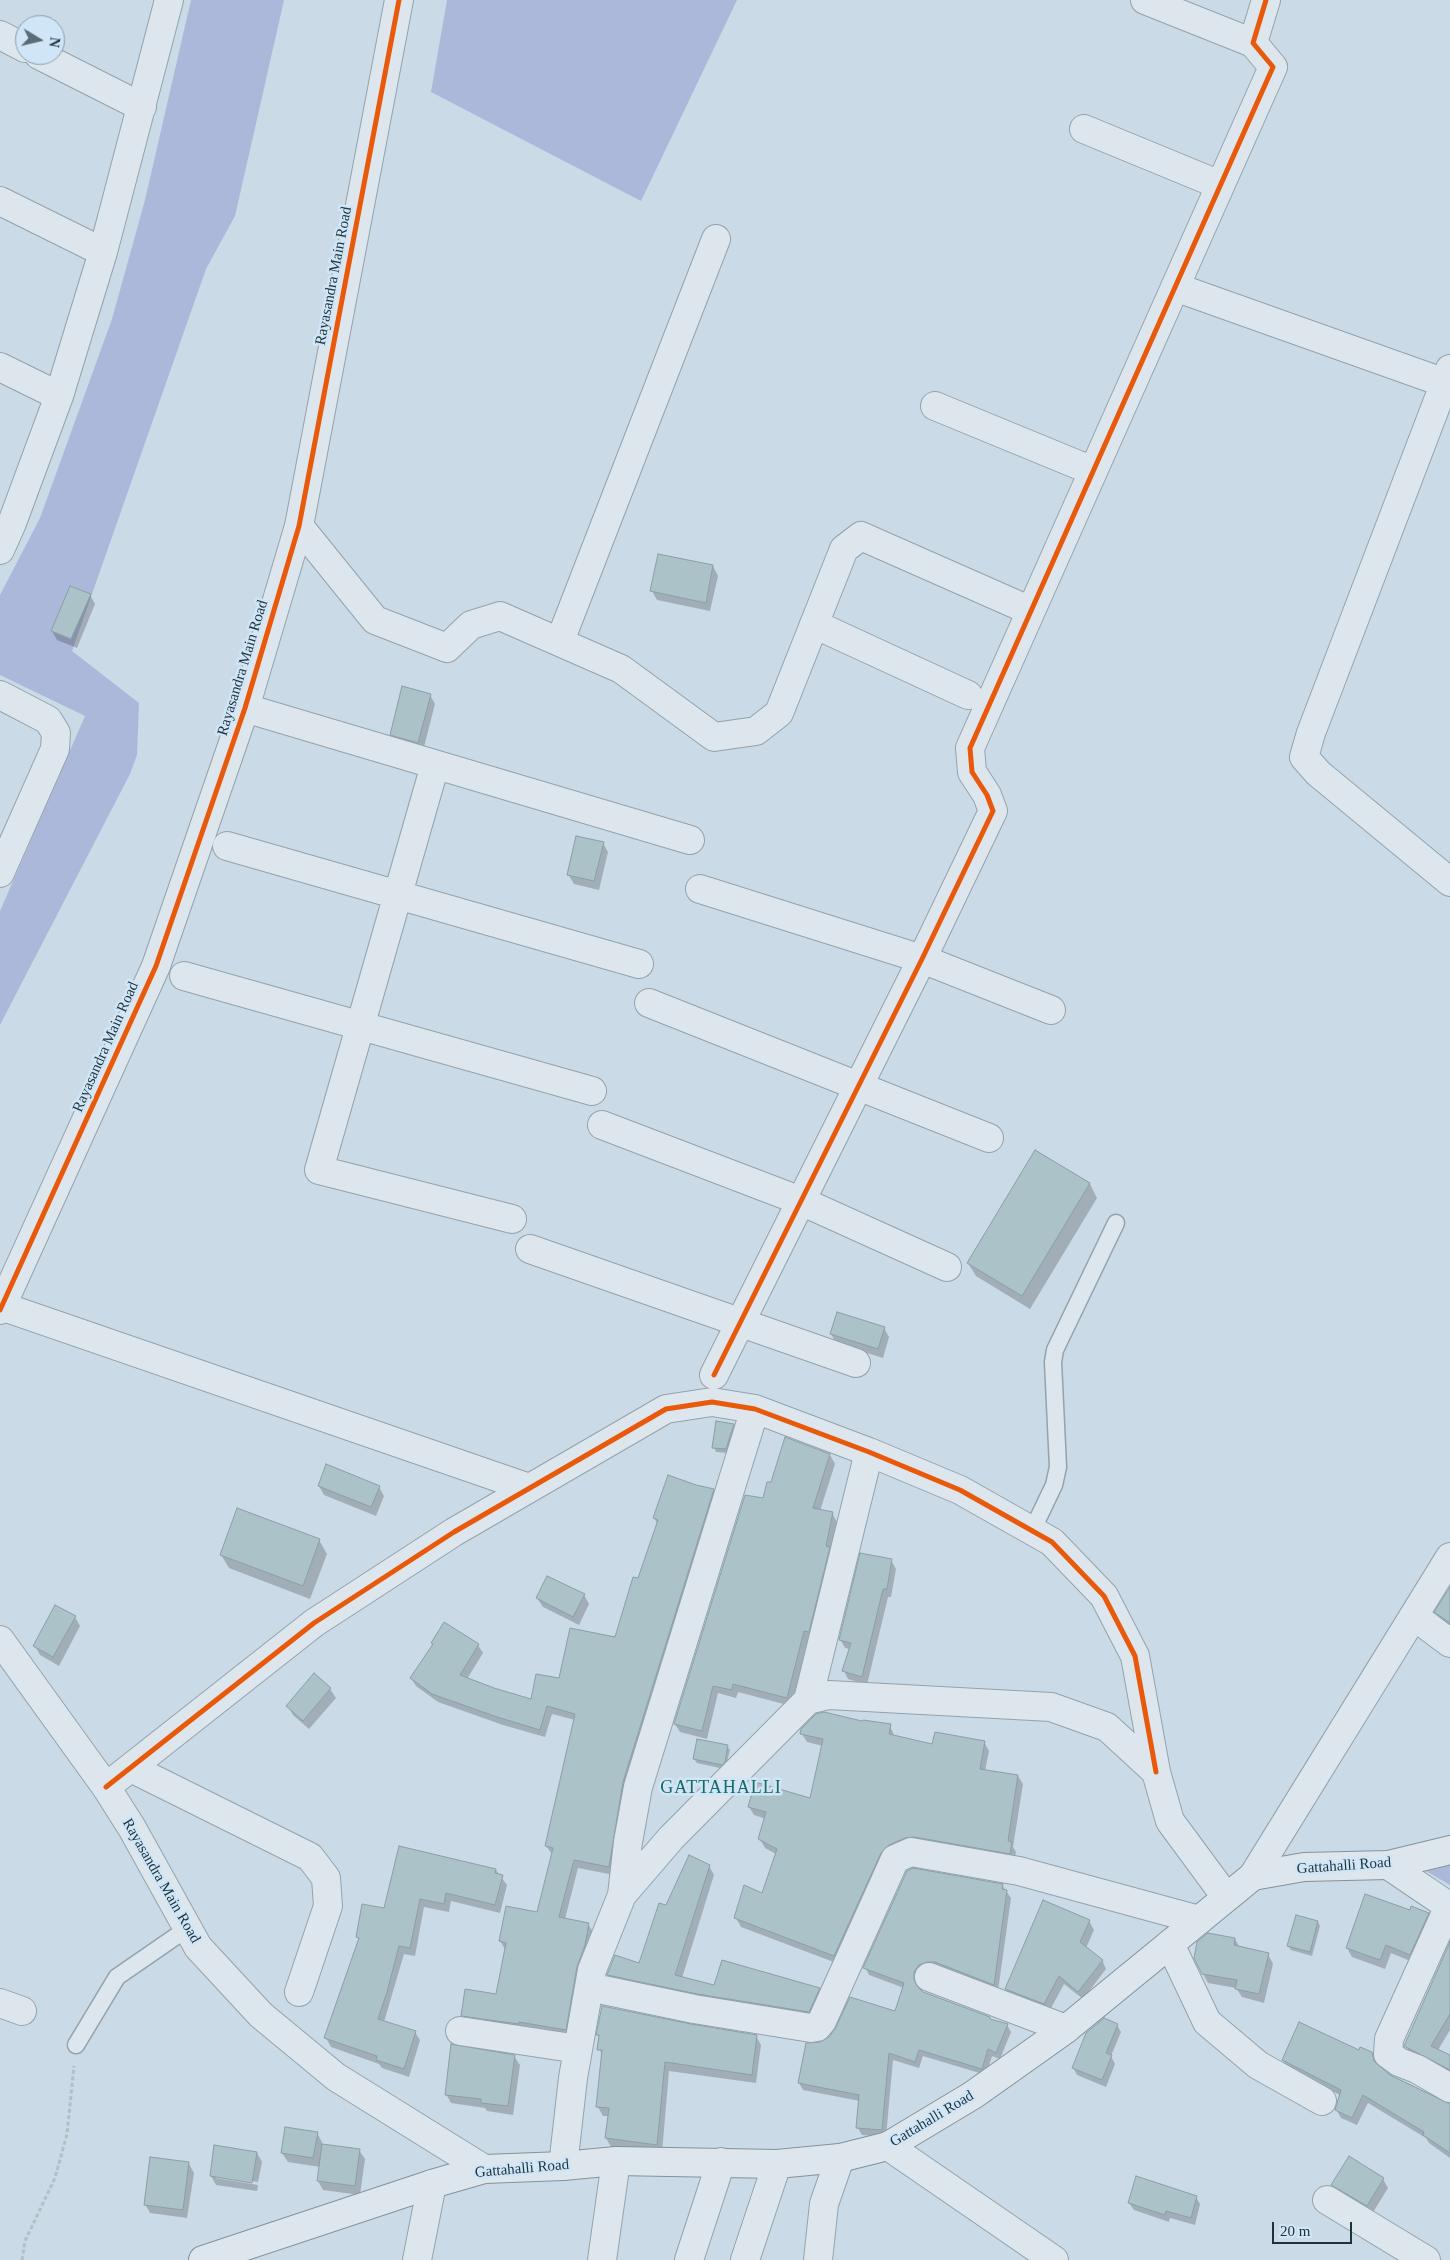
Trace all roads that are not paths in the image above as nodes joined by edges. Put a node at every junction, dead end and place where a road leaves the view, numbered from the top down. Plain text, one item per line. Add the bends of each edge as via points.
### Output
1 (169, 0) edge
2 (399, 0) edge
3 (1145, 0) edge
4 (1266, 0) edge
5 (0, 35) edge
6 (15, 43) edge
7 (1253, 43) junction
8 (59, 65) edge
9 (142, 107) junction
10 (1084, 129) dead end
11 (1220, 184) junction
12 (0, 201) edge
13 (716, 239) dead end
14 (103, 252) junction
15 (1175, 287) junction
16 (0, 367) edge
17 (1447, 376) edge
18 (59, 396) junction
19 (935, 406) dead end
20 (1093, 471) junction
21 (6, 520) edge
22 (300, 526) junction
23 (0, 550) edge
24 (1031, 611) junction
25 (814, 624) junction
26 (560, 641) junction
27 (0, 695) edge
28 (968, 695) dead end
29 (245, 708) junction
30 (435, 765) junction
31 (690, 840) dead end
32 (227, 846) dead end
33 (0, 872) edge
34 (1450, 882) edge
35 (700, 889) dead end
36 (398, 896) junction
37 (922, 959) junction
38 (639, 964) dead end
39 (184, 976) dead end
40 (649, 1003) dead end
41 (1051, 1010) dead end
42 (360, 1026) junction
43 (859, 1085) junction
44 (592, 1091) dead end
45 (602, 1124) dead end
46 (990, 1138) dead end
47 (801, 1201) junction
48 (512, 1219) dead end
49 (1116, 1223) dead end
50 (530, 1249) dead end
51 (946, 1267) dead end
52 (1, 1308) edge
53 (740, 1323) junction
54 (856, 1363) dead end
55 (714, 1375) dead end
56 (755, 1409) junction
57 (869, 1452) junction
58 (529, 1488) junction
59 (1032, 1530) junction
60 (1450, 1557) edge
61 (1414, 1616) junction
62 (0, 1640) edge
63 (1450, 1644) edge
64 (808, 1700) junction
65 (131, 1768) junction
66 (1156, 1772) junction
67 (106, 1787) junction
68 (1450, 1850) edge
69 (1388, 1865) junction
70 (1253, 1876) junction
71 (622, 1895) junction
72 (1226, 1897) junction
73 (1450, 1906) edge
74 (1199, 1920) junction
75 (188, 1928) junction
76 (1170, 1944) junction
77 (929, 1977) dead end
78 (589, 1987) junction
79 (299, 1992) dead end
80 (1066, 2029) junction
81 (460, 2031) dead end
82 (76, 2045) road end
83 (578, 2049) junction
84 (1450, 2088) edge
85 (1322, 2101) dead end
86 (888, 2146) junction
87 (840, 2158) junction
88 (616, 2161) junction
89 (721, 2162) junction
90 (777, 2164) junction
91 (563, 2166) junction
92 (484, 2170) junction
93 (432, 2184) junction
94 (1327, 2200) dead end
95 (203, 2260) edge
96 (417, 2260) edge
97 (602, 2260) edge
98 (689, 2260) edge
99 (745, 2260) edge
100 (818, 2260) edge
101 (1054, 2260) edge
102 (1426, 2260) edge

1 - 9 street
2 - 22 street, Rayasandra Main Road
3 - 7 street
4 - 7 street
5 - 6 street
7 - 11 street via 1273,67
8 - 9 street
9 - 14 street
10 - 11 street
11 - 15 street
12 - 14 street
13 - 26 street
14 - 18 street
15 - 17 street
15 - 20 street
16 - 18 street
17 - 34 street via 1304,758
18 - 21 street
19 - 20 street
20 - 24 street
21 - 23 street
22 - 26 street via 375,620 447,648 471,625 500,616
22 - 29 street, Rayasandra Main Road
24 - 25 street via 861,536 844,550
24 - 37 street via 970,748 972,772 993,811
25 - 26 street via 779,713 756,731 714,737 621,669
25 - 28 street
27 - 33 street via 48,720 56,733 55,749
29 - 30 street
29 - 52 street, Rayasandra Main Road via 156,966
30 - 31 street
30 - 36 street
32 - 36 street
35 - 37 street
36 - 38 street
36 - 42 street
37 - 41 street
37 - 43 street
39 - 42 street
40 - 43 street
42 - 44 street
42 - 48 street via 319,1170
43 - 46 street
43 - 47 street
45 - 47 street
47 - 51 street
47 - 53 street
49 - 59 lane via 1055,1350 1058,1467 1054,1485
50 - 53 street
52 - 58 street
53 - 54 street
53 - 55 street
56 - 57 street
56 - 58 street via 712,1402 666,1409
56 - 71 street via 638,1786
57 - 59 street via 960,1490
57 - 64 street
58 - 65 street via 314,1622
59 - 66 street via 1052,1542 1104,1596 1135,1656
60 - 61 street
61 - 63 street
61 - 70 street
62 - 67 street, Rayasandra Main Road
64 - 66 street via 829,1695 1051,1707 1107,1727
64 - 71 street via 671,1838
65 - 67 street
65 - 79 street via 310,1857 326,1878 328,1906
66 - 72 street via 1170,1821
67 - 75 street, Rayasandra Main Road
68 - 69 street, Gattahalli Road
69 - 70 street, Gattahalli Road via 1304,1867
69 - 73 street
70 - 72 street, Gattahalli Road
71 - 78 street via 592,1970
72 - 74 street, Gattahalli Road
73 - 84 street via 1389,2038 1388,2054
74 - 76 street, Gattahalli Road
74 - 78 street via 1019,1871 911,1852 896,1859 817,2027 694,2009
75 - 82 lane via 117,1977
75 - 92 street, Rayasandra Main Road via 198,1947 261,2015 336,2077
76 - 80 street, Gattahalli Road
76 - 85 street via 1207,2022 1258,2065
77 - 80 street
78 - 83 street
80 - 86 street, Gattahalli Road via 973,2095
81 - 83 street
83 - 91 street
86 - 87 street, Gattahalli Road
86 - 101 street
87 - 90 street, Gattahalli Road
87 - 100 street via 824,2204
88 - 89 street, Gattahalli Road
88 - 91 street, Gattahalli Road
88 - 97 street
89 - 90 street, Gattahalli Road
89 - 98 street
90 - 99 street
91 - 92 street, Gattahalli Road
92 - 93 street, Gattahalli Road
93 - 95 street, Gattahalli Road
93 - 96 street
94 - 102 street

